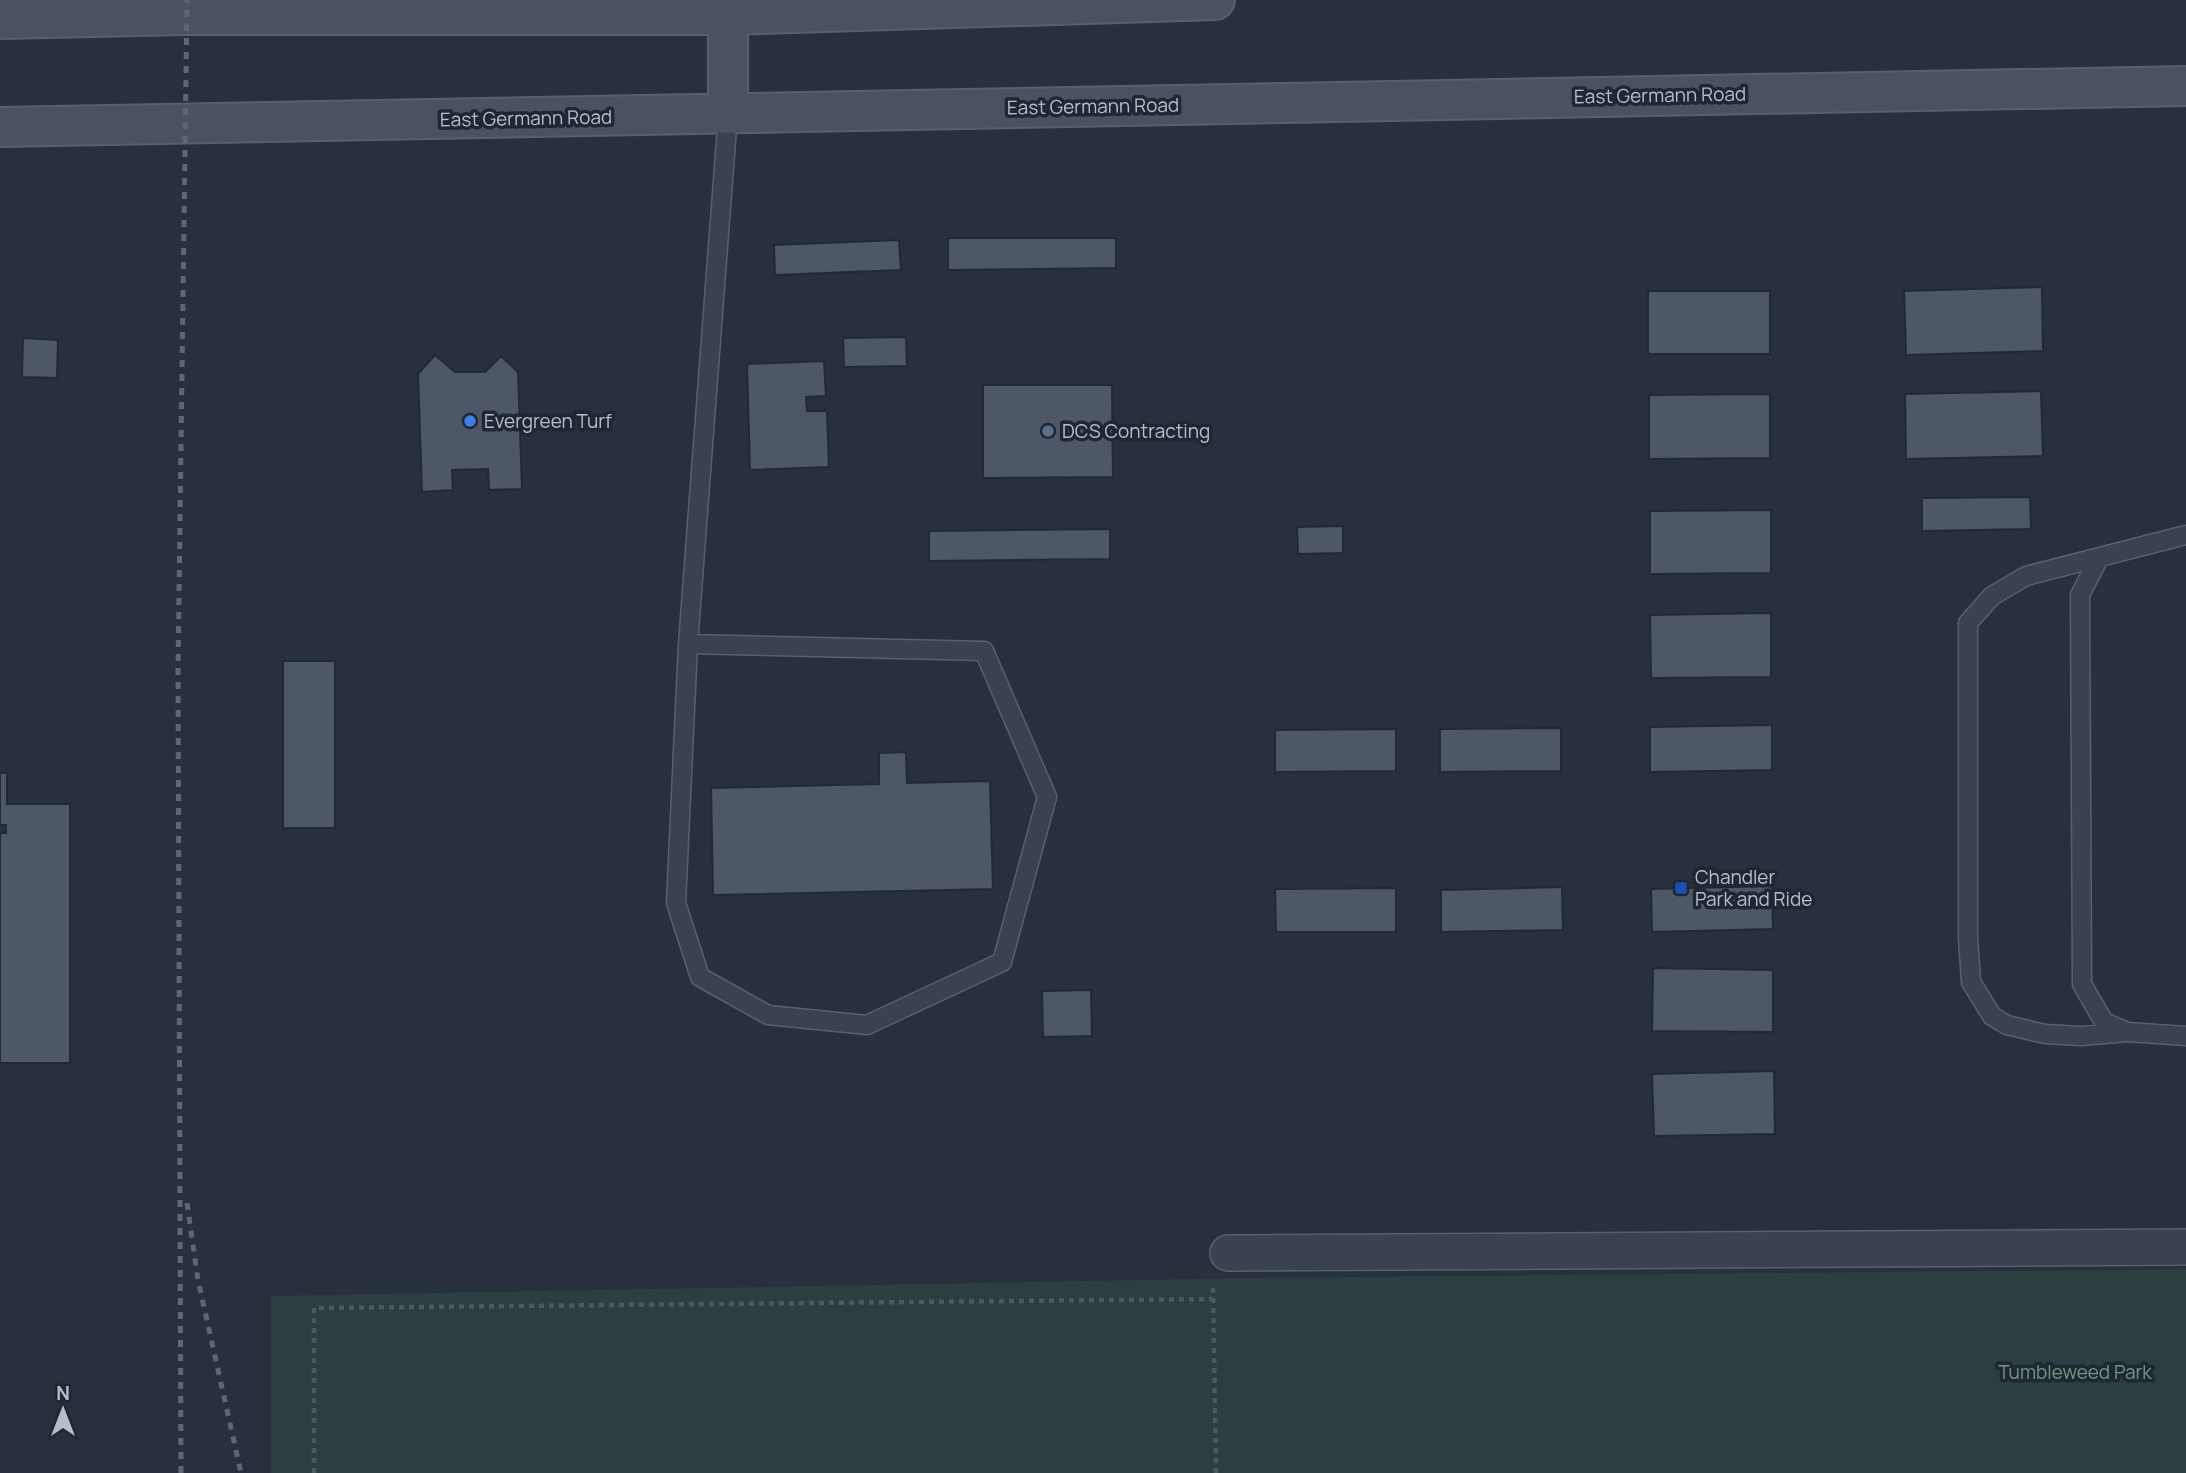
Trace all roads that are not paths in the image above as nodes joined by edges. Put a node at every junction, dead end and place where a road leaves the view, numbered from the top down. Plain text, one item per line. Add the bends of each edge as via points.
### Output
1 (1215, 0) edge
2 (727, 7) edge
3 (0, 19) edge
4 (2186, 86) edge
5 (728, 114) junction
6 (0, 127) edge
7 (2186, 535) edge
8 (2099, 558) junction
9 (688, 645) junction
10 (2127, 1032) junction
11 (2186, 1036) edge
12 (2186, 1247) edge
13 (1228, 1253) dead end

1 - 2 main road
2 - 3 main road
2 - 5 main road
4 - 5 main road, East Germann Road
5 - 6 main road, East Germann Road
5 - 9 lane
7 - 8 lane
8 - 10 lane via 2080,595 2082,984 2104,1022
8 - 10 lane via 2026,576 1992,596 1968,623 1968,937 1971,982 1992,1016 2007,1025 2045,1034
9 - 9 lane via 676,903 700,977 768,1015 867,1025 1002,962 1047,797 984,651
10 - 11 lane
12 - 13 street

